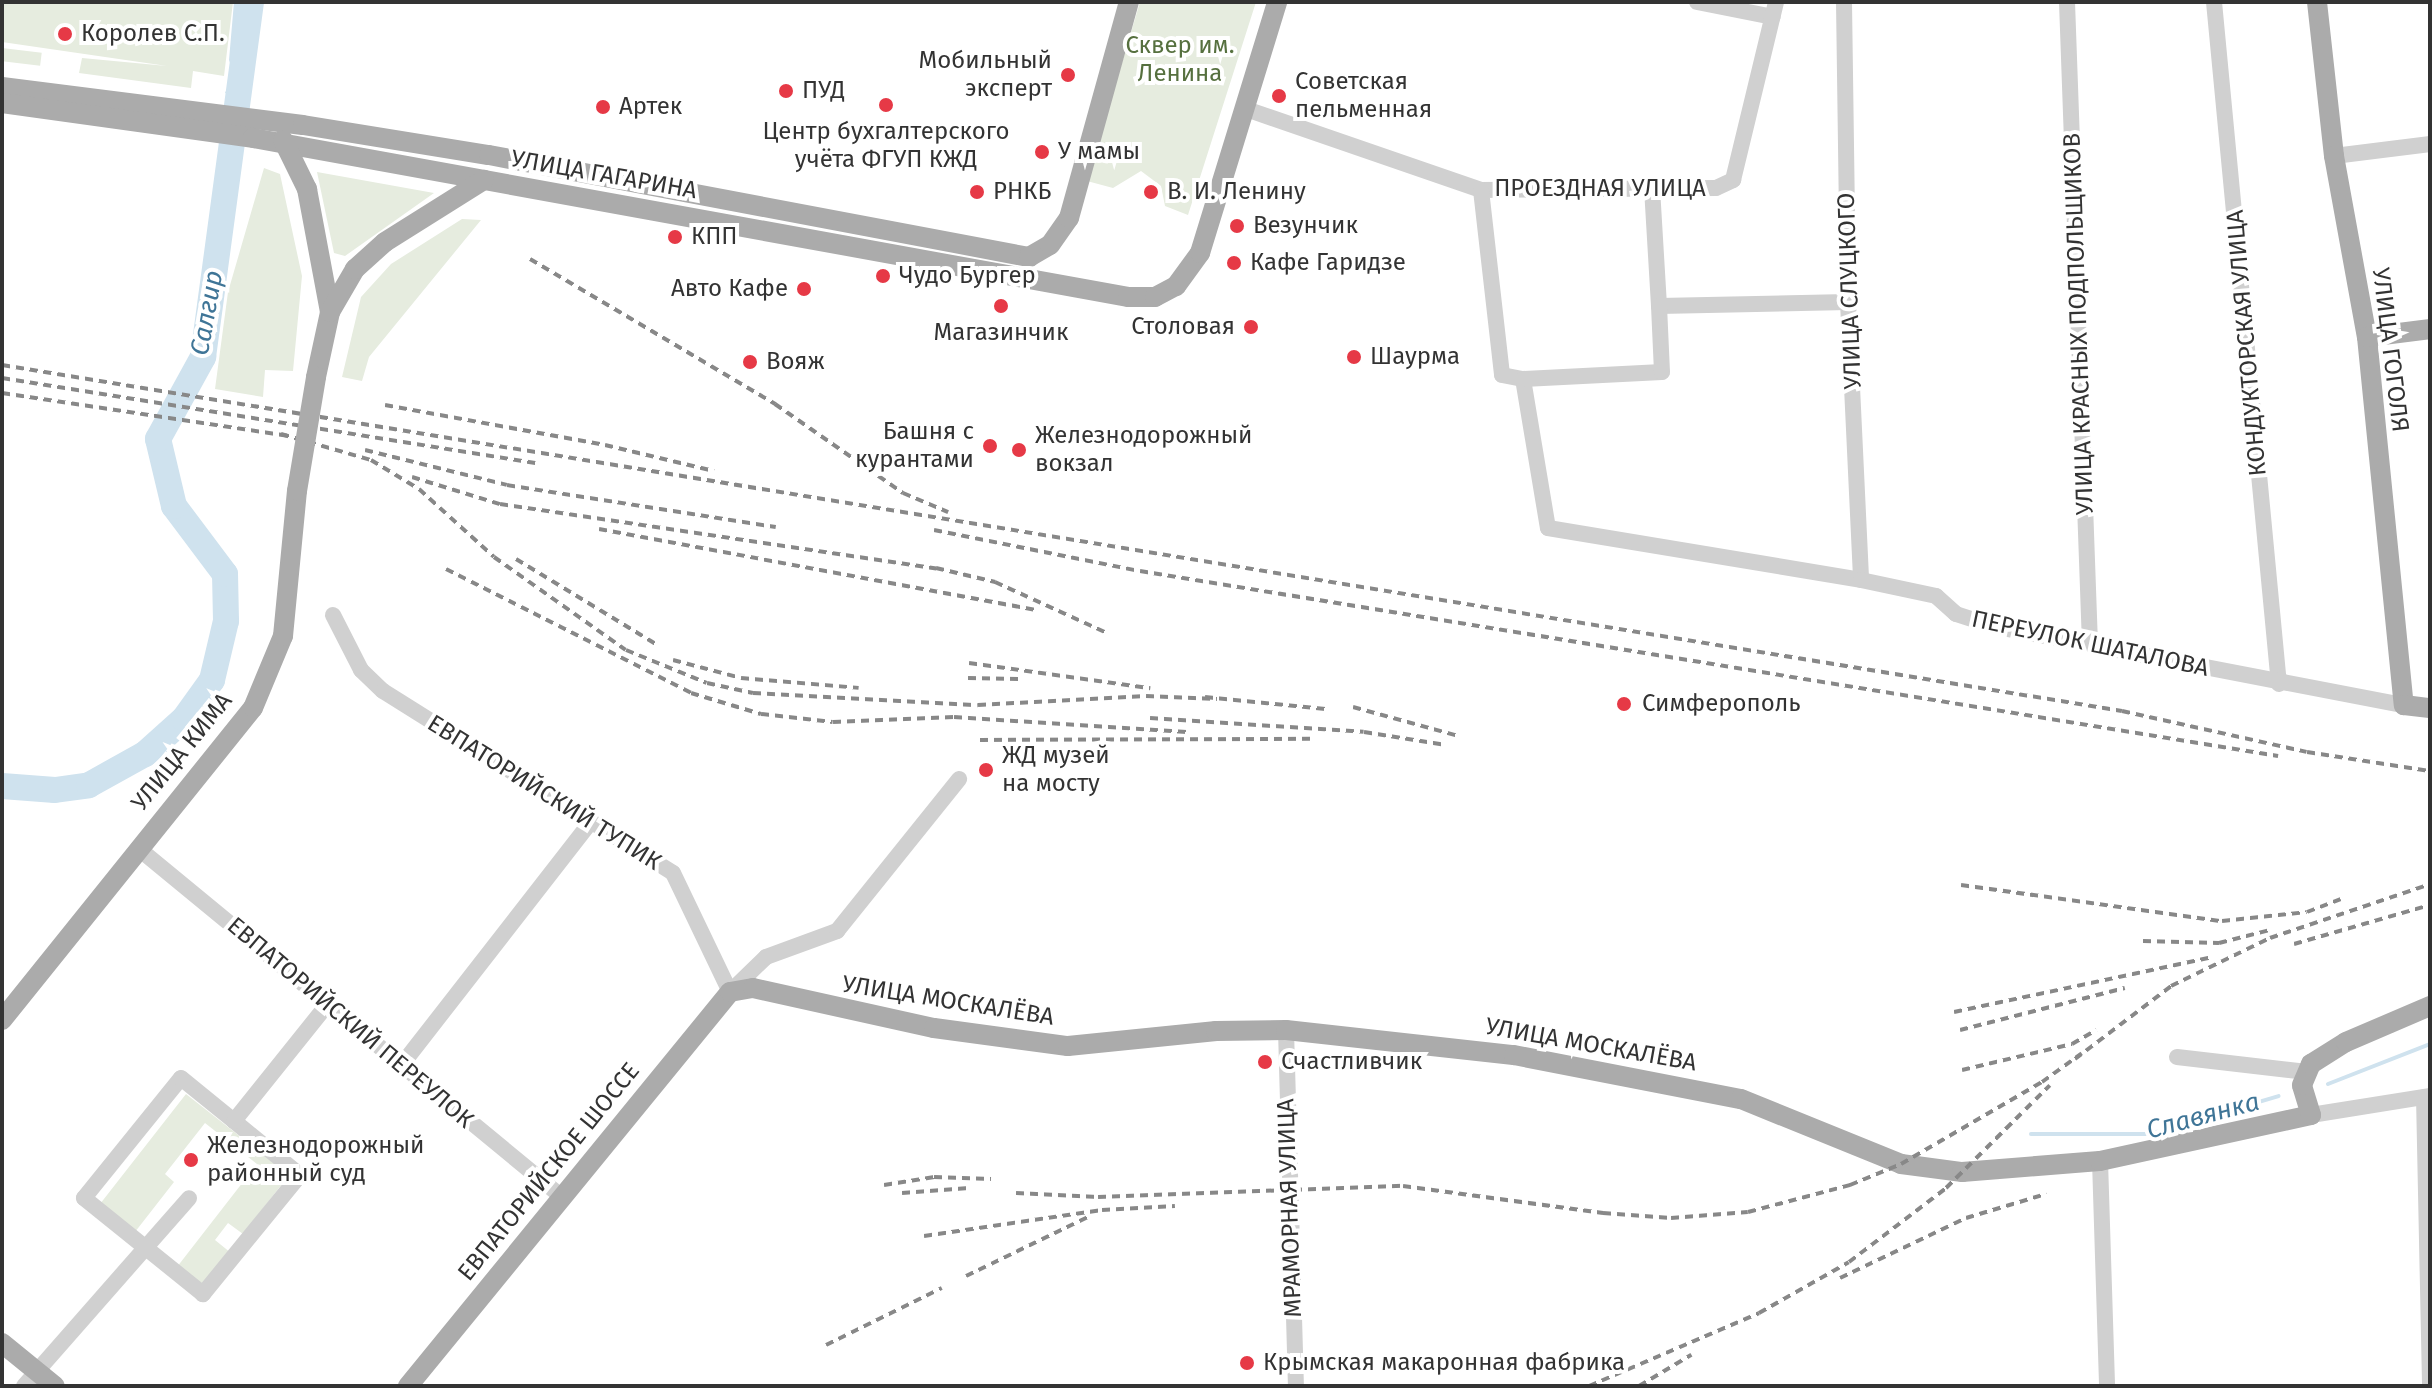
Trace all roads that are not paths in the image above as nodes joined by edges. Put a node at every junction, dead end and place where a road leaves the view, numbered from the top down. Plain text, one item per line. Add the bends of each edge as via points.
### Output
1 (1129, 2) edge
2 (1277, 2) edge
3 (1697, 2) edge
4 (1844, 2) edge
5 (2067, 2) edge
6 (2214, 2) edge
7 (2317, 2) edge
8 (1774, 9) edge
9 (2, 87) edge
10 (2, 103) edge
11 (1246, 109) junction
12 (204, 122) junction
13 (261, 130) junction
14 (287, 144) junction
15 (2430, 144) edge
16 (2334, 156) junction
17 (524, 161) junction
18 (482, 181) junction
19 (1652, 188) junction
20 (1481, 190) junction
21 (1848, 302) junction
22 (1659, 306) junction
23 (330, 312) junction
24 (2430, 329) edge
25 (2367, 337) junction
26 (1523, 379) junction
27 (1861, 580) junction
28 (333, 615) dead end
29 (2090, 645) junction
30 (2279, 684) junction
31 (2404, 705) junction
32 (2430, 708) edge
33 (959, 779) dead end
34 (590, 823) junction
35 (138, 848) junction
36 (730, 992) junction
37 (327, 1005) junction
38 (2430, 1006) edge
39 (2, 1020) edge
40 (1286, 1030) junction
41 (2177, 1057) dead end
42 (400, 1067) junction
43 (2307, 1072) junction
44 (2427, 1096) edge
45 (2311, 1115) junction
46 (234, 1121) junction
47 (2100, 1161) junction
48 (562, 1197) junction
49 (189, 1198) dead end
50 (145, 1247) junction
51 (2, 1343) edge
52 (30, 1378) edge
53 (55, 1386) edge
54 (408, 1386) edge
55 (1296, 1386) edge
56 (2107, 1386) edge
57 (2430, 1386) edge

1 - 17 main road, УЛИЦА ГАГАРИНА via 1069,218 1057,236 1029,257
2 - 11 main road
3 - 8 street
4 - 21 street, УЛИЦА СЛУЦКОГО
5 - 29 street, УЛИЦА КРАСНЫХ ПОДПОЛЬЩИКОВ
6 - 30 street, КОНДУКТОРСКАЯ УЛИЦА
7 - 16 main road, УЛИЦА ГОГОЛЯ
8 - 19 street, ПРОЕЗДНАЯ УЛИЦА via 1733,180 1716,188
9 - 12 main road, УЛИЦА ГАГАРИНА
10 - 12 main road, УЛИЦА ГАГАРИНА
11 - 18 main road, УЛИЦА ГАГАРИНА via 1208,232 1188,273 1165,295 1128,297
11 - 20 street, ПРОЕЗДНАЯ УЛИЦА
12 - 13 main road, УЛИЦА ГАГАРИНА
13 - 14 main road, УЛИЦА ГАГАРИНА
13 - 17 main road, УЛИЦА ГАГАРИНА
14 - 18 main road, УЛИЦА ГАГАРИНА
14 - 23 main road via 302,170 317,227
15 - 16 street
16 - 25 main road, УЛИЦА ГОГОЛЯ
17 - 18 main road
18 - 23 main road via 369,255
19 - 20 street, ПРОЕЗДНАЯ УЛИЦА
19 - 22 street
20 - 26 street via 1502,375
21 - 22 street
21 - 27 street, УЛИЦА СЛУЦКОГО
22 - 26 street via 1662,372
23 - 35 main road, УЛИЦА КИМА, bridge via 297,491 283,636 253,708
24 - 25 main road
25 - 31 main road, УЛИЦА ГОГОЛЯ
26 - 27 street, ПЕРЕУЛОК ШАТАЛОВА via 1548,528
27 - 29 street, ПЕРЕУЛОК ШАТАЛОВА via 1936,596 1956,614 1992,626
28 - 34 street, ЕВПАТОРИЙСКИЙ ТУПИК via 361,670 383,691
29 - 30 street, ПЕРЕУЛОК ШАТАЛОВА
30 - 31 street, ПЕРЕУЛОК ШАТАЛОВА
31 - 32 main road
33 - 36 street via 837,931 766,957
34 - 36 street, ЕВПАТОРИЙСКИЙ ТУПИК via 673,873
34 - 42 street
35 - 37 street, ЕВПАТОРИЙСКИЙ ПЕРЕУЛОК
35 - 39 main road, УЛИЦА КИМА
36 - 40 main road, УЛИЦА МОСКАЛЁВА via 753,988 934,1028 1068,1046 1216,1031
36 - 48 main road, ЕВПАТОРИЙСКОЕ ШОССЕ
37 - 42 street, ЕВПАТОРИЙСКИЙ ПЕРЕУЛОК
37 - 46 street
38 - 43 main road via 2346,1042
40 - 47 main road, УЛИЦА МОСКАЛЁВА via 1514,1055 1741,1099 1901,1164 1962,1172
40 - 55 street, МРАМОРНАЯ УЛИЦА
41 - 43 street
42 - 48 street, ЕВПАТОРИЙСКИЙ ПЕРЕУЛОК
43 - 45 main road via 2302,1085
44 - 45 street, УЛИЦА МОСКАЛЁВА
44 - 57 street
45 - 47 main road, УЛИЦА МОСКАЛЁВА
46 - 50 street via 181,1078 84,1198
46 - 50 street via 300,1175 203,1294
47 - 56 street
48 - 54 main road, ЕВПАТОРИЙСКОЕ ШОССЕ
49 - 50 street
50 - 52 street
51 - 52 main road
52 - 53 main road

